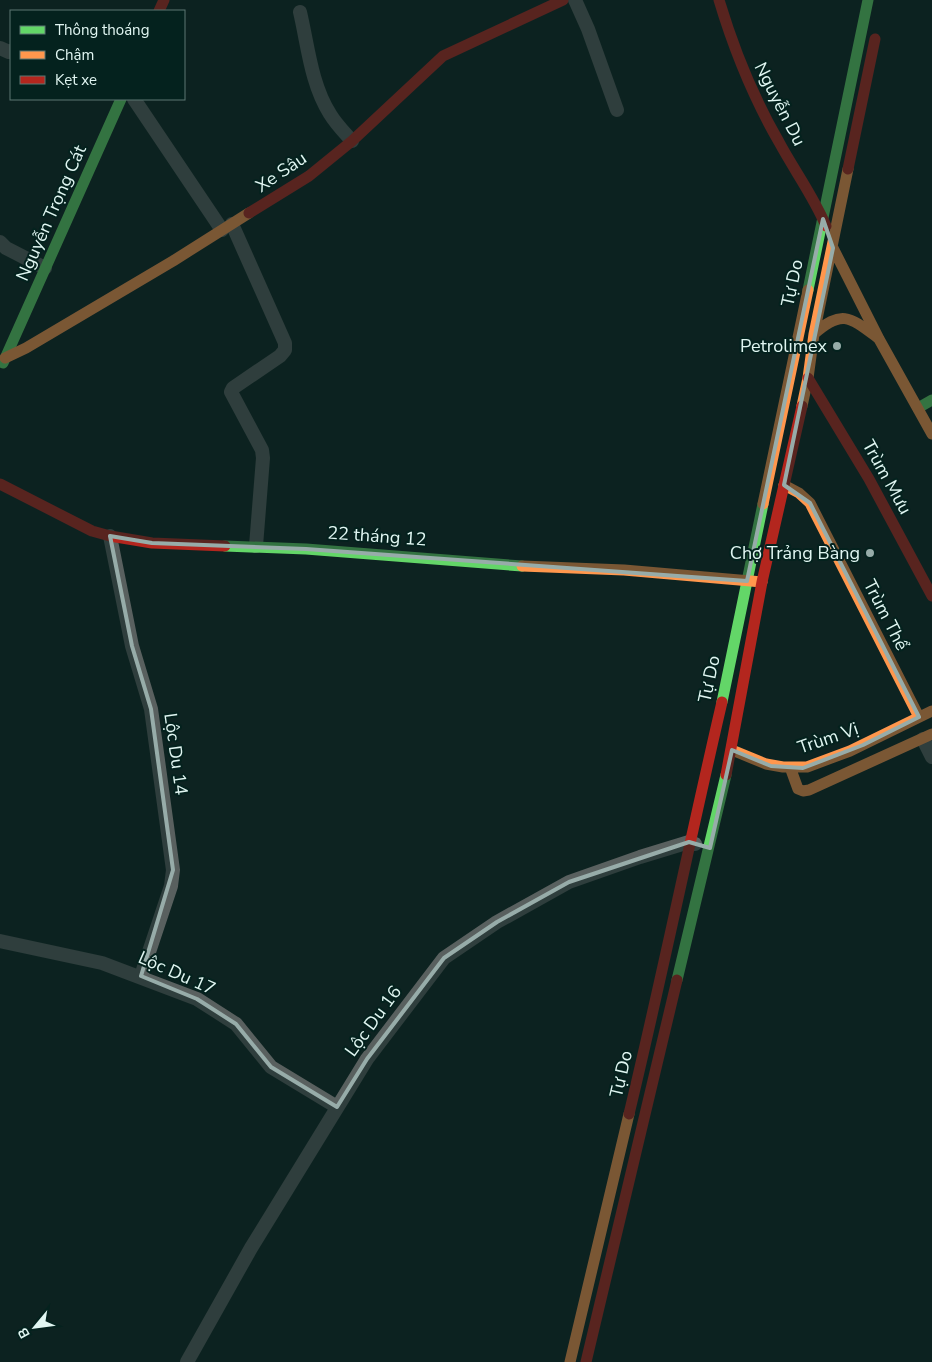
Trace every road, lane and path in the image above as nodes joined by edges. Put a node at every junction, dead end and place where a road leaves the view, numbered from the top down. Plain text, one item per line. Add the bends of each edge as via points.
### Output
1 (563, 0) edge
2 (575, 0) edge
3 (719, 0) edge
4 (868, 0) edge
5 (300, 12) dead end
6 (876, 29) dead end
7 (121, 100) edge
8 (135, 100) edge
9 (617, 110) dead end
10 (352, 141) junction
11 (823, 219) junction
12 (227, 227) junction
13 (0, 242) edge
14 (833, 248) junction
15 (45, 268) junction
16 (814, 334) junction
17 (879, 339) junction
18 (2, 364) edge
19 (808, 378) junction
20 (932, 400) edge
21 (918, 408) junction
22 (932, 434) edge
23 (0, 484) edge
24 (784, 485) junction
25 (110, 536) junction
26 (256, 546) junction
27 (748, 581) junction
28 (762, 582) junction
29 (932, 596) edge
30 (932, 711) edge
31 (919, 717) junction
32 (927, 736) edge
33 (732, 750) junction
34 (932, 756) edge
35 (790, 767) junction
36 (689, 842) junction
37 (710, 848) junction
38 (0, 941) edge
39 (141, 976) junction
40 (338, 1107) junction
41 (186, 1362) edge
42 (570, 1362) edge
43 (586, 1362) edge

1 - 10 main road, Xe Sâu via 444,56
2 - 9 street
3 - 11 main road, Nguyễn Du via 724,22 754,94
4 - 11 main road, Tự Do
5 - 10 street via 316,84 329,113
6 - 14 main road, Tự Do
7 - 15 main road, Nguyễn Trọng Cát
8 - 12 street
10 - 12 main road, Xe Sâu via 308,176
11 - 14 main road, Nguyễn Du
11 - 27 main road, Tự Do
12 - 18 main road, Xe Sâu
12 - 26 street via 285,343 285,350 280,356 231,392 262,450
13 - 15 street
14 - 16 main road, Tự Do
14 - 17 main road
15 - 18 main road, Nguyễn Trọng Cát
16 - 17 main road via 831,319 842,318
16 - 19 main road, Tự Do
17 - 21 main road
19 - 24 main road, Tự Do
19 - 29 main road, Trùm Mưu via 869,479
20 - 21 main road
21 - 22 main road
23 - 25 main road, 22 tháng 12 via 92,531
24 - 28 main road, Tự Do
24 - 31 main road, Trùm Thể via 800,493 810,503
25 - 26 main road, 22 tháng 12 via 152,543
25 - 39 street, Lộc Du 14 via 132,646 151,709 173,870 171,886
26 - 27 main road, 22 tháng 12
27 - 28 main road, 22 tháng 12
27 - 36 main road, Tự Do
28 - 33 main road, Tự Do
30 - 31 main road, Trùm Vị
31 - 35 main road, Trùm Vị via 821,763 803,768
32 - 34 street
32 - 35 main road via 809,790 798,789
33 - 35 main road, Trùm Vị via 771,766
33 - 37 main road, Tự Do
36 - 37 street
36 - 40 street, Lộc Du 16 via 569,882 496,922 444,958 367,1059
36 - 42 main road, Tự Do via 656,1003
37 - 43 main road, Tự Do
38 - 39 street, Lộc Du 17 via 102,963
39 - 40 street, Lộc Du 17 via 197,999 236,1024 271,1067
40 - 41 street, Lộc Du 16 via 251,1248

